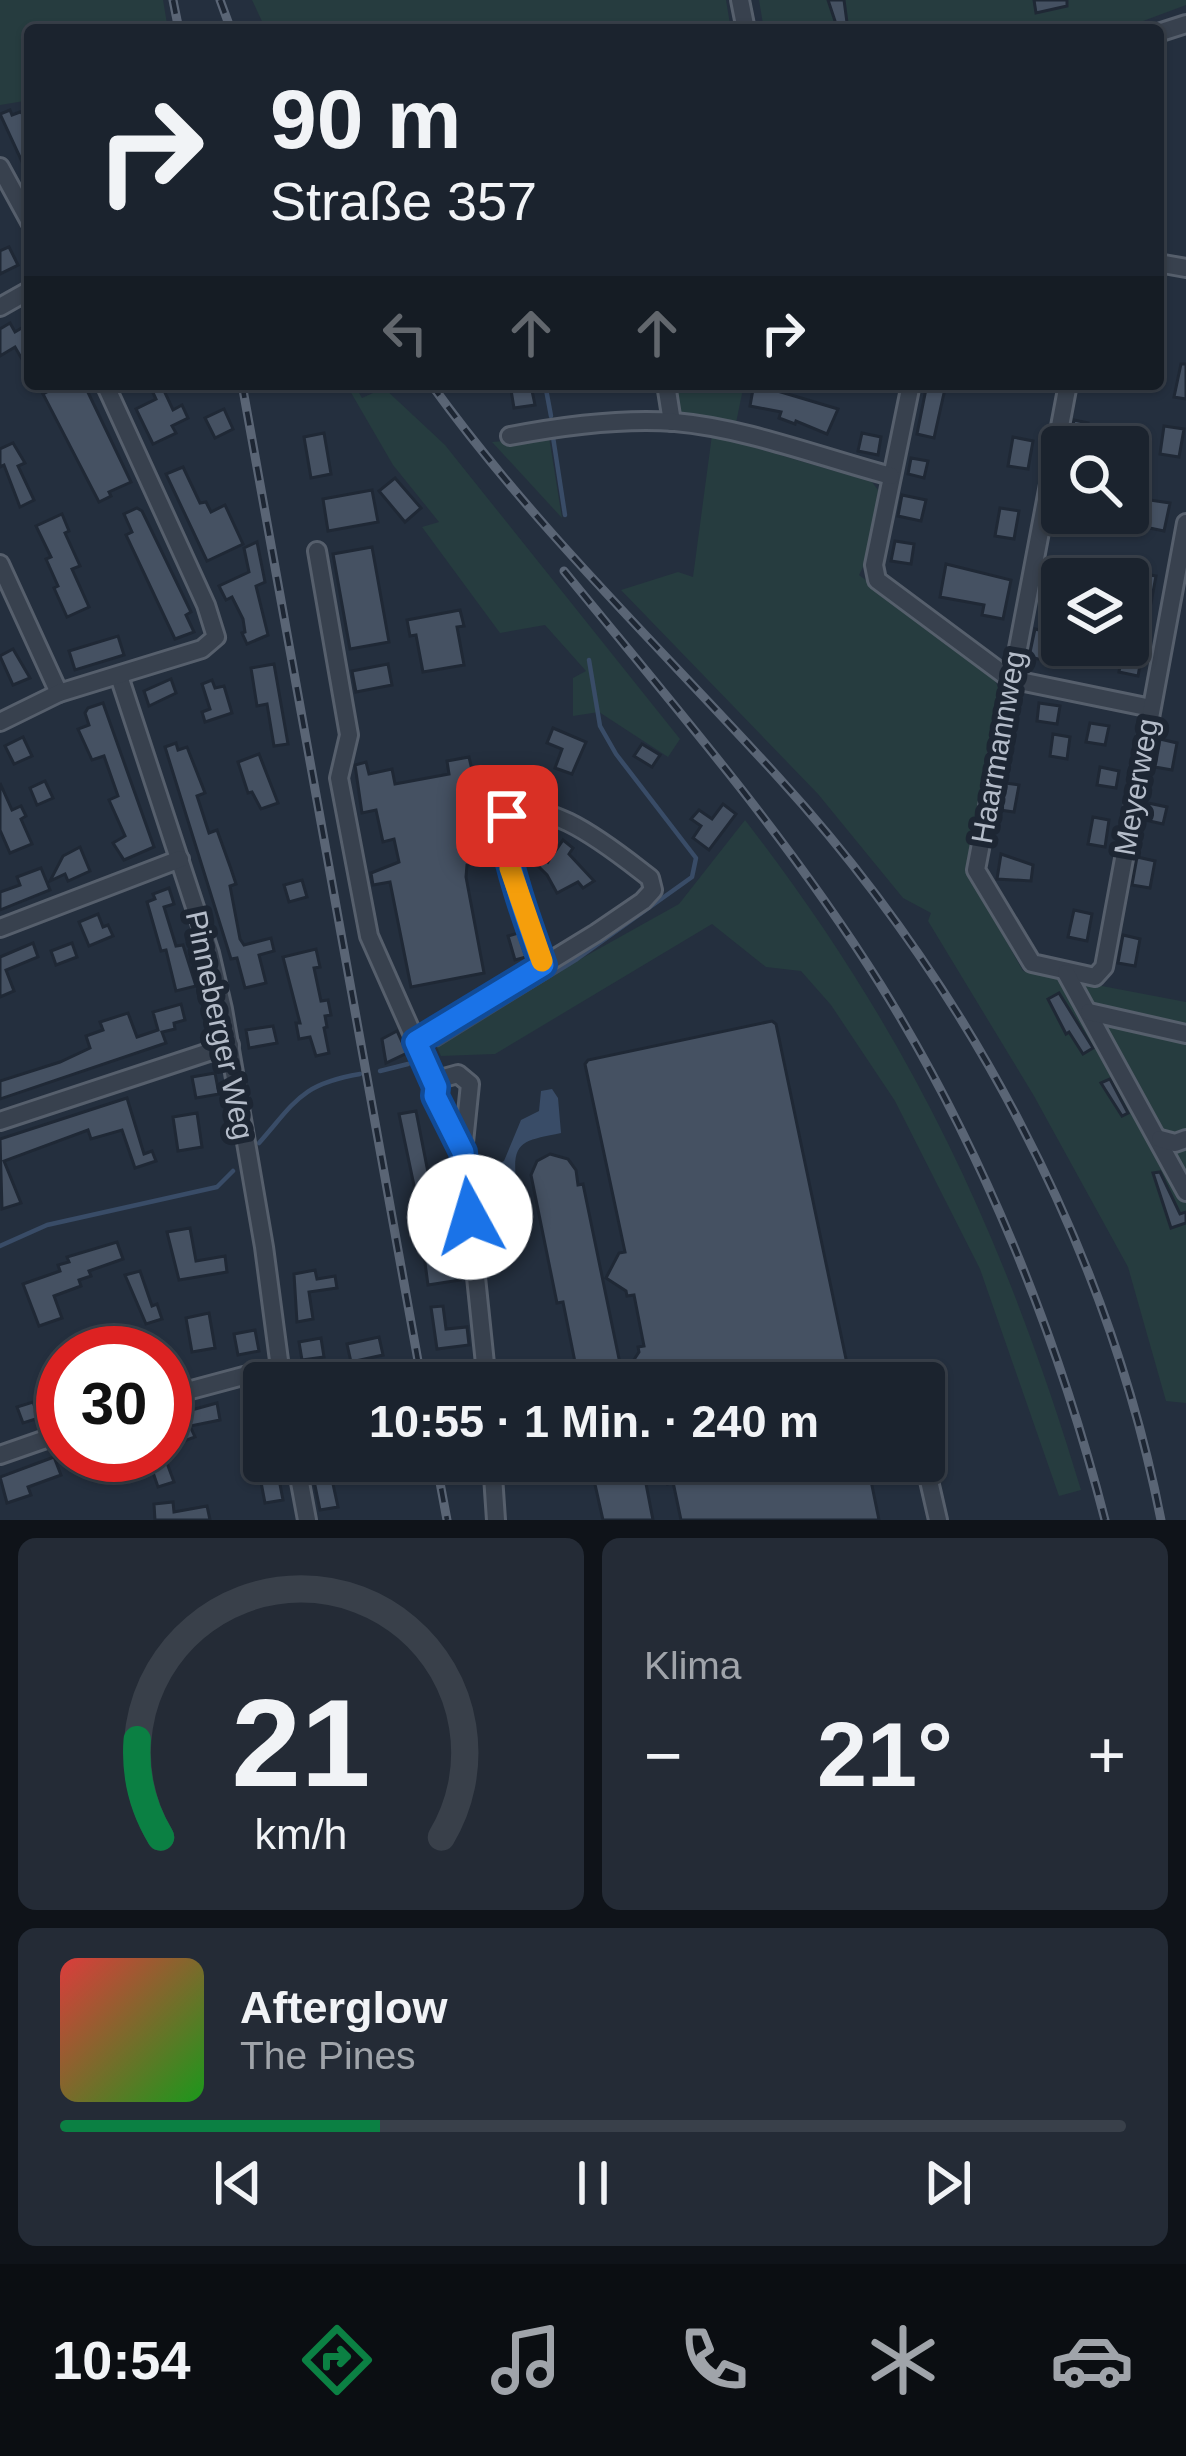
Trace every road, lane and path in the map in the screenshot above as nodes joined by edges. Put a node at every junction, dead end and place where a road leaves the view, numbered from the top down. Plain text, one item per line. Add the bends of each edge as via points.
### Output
1 (0, 167) edge
2 (24, 211) edge
3 (108, 390) edge
4 (668, 390) edge
5 (910, 390) edge
6 (1067, 390) edge
7 (672, 422) junction
8 (510, 436) dead end
9 (891, 476) junction
10 (1186, 523) edge
11 (317, 551) dead end
12 (0, 564) edge
13 (119, 676) junction
14 (1010, 679) junction
15 (59, 693) junction
16 (1150, 708) junction
17 (0, 722) edge
18 (181, 859) junction
19 (0, 928) edge
20 (543, 965) junction
21 (1066, 974) junction
22 (1095, 977) joint
23 (1088, 1012) junction
24 (1186, 1034) edge
25 (1103, 1038) junction
26 (1124, 1038) dead end
27 (416, 1042) junction
28 (230, 1045) junction
29 (436, 1087) junction
30 (0, 1121) edge
31 (1172, 1144) edge
32 (463, 1152) junction
33 (1186, 1192) edge
34 (279, 1362) edge
35 (485, 1362) edge
36 (243, 1376) edge
37 (192, 1390) edge
38 (36, 1442) edge
39 (0, 1455) edge
40 (300, 1482) edge
41 (493, 1482) edge
42 (930, 1482) edge
43 (307, 1520) edge
44 (496, 1520) edge
45 (938, 1520) edge

1 - 2 street
3 - 13 street via 215,627 214,642
4 - 7 street
5 - 9 street
6 - 14 street, Haarmannweg
7 - 8 street
7 - 9 street
9 - 14 street via 878,580
10 - 16 street, Meyerweg
11 - 27 street via 349,735 339,778 369,936
12 - 15 street
13 - 15 street
13 - 18 street, Pinneberger Weg
14 - 16 street
14 - 21 street, Haarmannweg via 976,870 1032,963
15 - 17 street
16 - 22 street, Meyerweg via 1104,967
18 - 19 street
18 - 28 street, Pinneberger Weg
20 - 20 street via 501,824 517,812 579,825 650,878 644,902
20 - 27 street
21 - 22 street, Haarmannweg
21 - 23 street
23 - 24 street
23 - 25 street
25 - 26 street
25 - 31 street
27 - 29 street
28 - 30 street
28 - 34 street, Pinneberger Weg
29 - 32 street
29 - 32 street via 458,1074 470,1084
31 - 33 street
32 - 35 street
36 - 37 street
38 - 39 street
40 - 43 street
41 - 44 street
42 - 45 street

